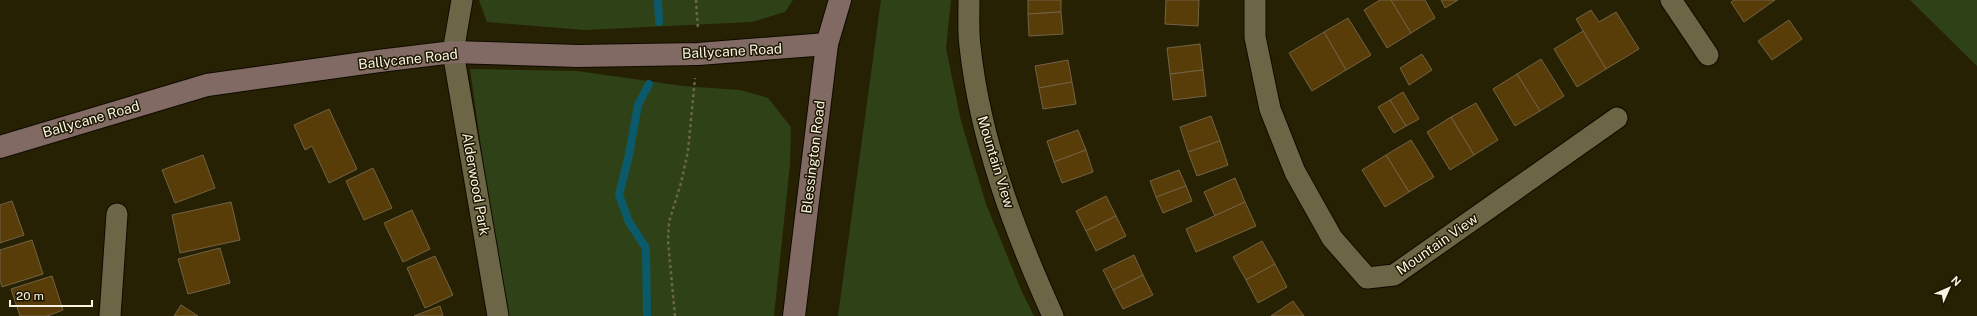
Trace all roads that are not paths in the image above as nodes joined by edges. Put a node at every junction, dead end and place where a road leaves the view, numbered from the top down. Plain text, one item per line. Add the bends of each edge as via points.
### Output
1 (462, 0) edge
2 (840, 0) edge
3 (969, 0) edge
4 (1255, 0) edge
5 (1671, 0) edge
6 (826, 44) junction
7 (453, 52) junction
8 (1708, 55) dead end
9 (1617, 118) dead end
10 (0, 147) edge
11 (117, 214) dead end
12 (110, 316) edge
13 (498, 316) edge
14 (794, 316) edge
15 (1053, 316) edge

1 - 7 street, Alderwood Park
2 - 6 main road, Blessington Road
3 - 15 street, Mountain View via 970,45 982,122 1006,199
4 - 9 street, Mountain View via 1255,38 1270,109 1296,172 1332,238 1367,278 1394,275
5 - 8 street
6 - 7 main road, Ballycane Road via 698,54 578,56
6 - 14 main road, Blessington Road
7 - 10 main road, Ballycane Road via 207,85
7 - 13 street, Alderwood Park
11 - 12 street

